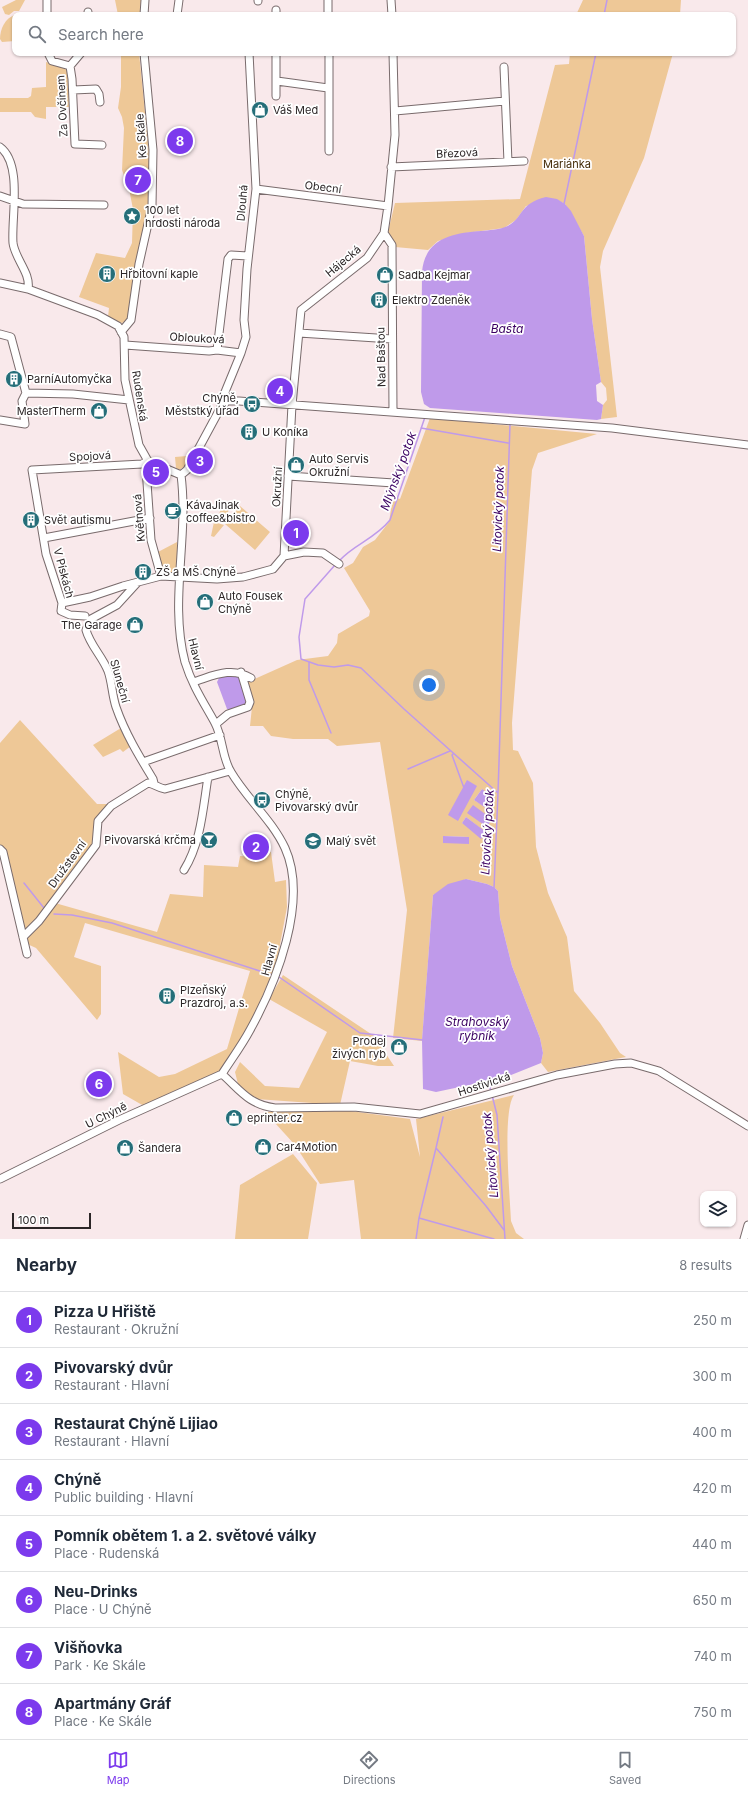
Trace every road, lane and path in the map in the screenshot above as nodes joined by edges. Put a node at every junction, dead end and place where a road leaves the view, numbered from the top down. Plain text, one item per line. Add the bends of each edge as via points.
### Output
1 (46, 0) edge
2 (145, 0) edge
3 (179, 0) edge
4 (328, 0) edge
5 (391, 0) edge
6 (47, 12) edge
7 (144, 12) edge
8 (177, 12) edge
9 (328, 12) edge
10 (392, 12) edge
11 (50, 56) edge
12 (79, 56) edge
13 (144, 56) edge
14 (249, 56) edge
15 (276, 56) edge
16 (328, 56) edge
17 (393, 56) edge
18 (70, 66) junction
19 (504, 67) dead end
20 (277, 81) junction
21 (328, 88) junction
22 (73, 90) junction
23 (276, 96) dead end
24 (506, 101) junction
25 (100, 102) dead end
26 (395, 111) junction
27 (102, 145) dead end
28 (0, 147) edge
29 (329, 151) dead end
30 (524, 161) dead end
31 (508, 162) junction
32 (391, 167) junction
33 (256, 189) junction
34 (0, 196) edge
35 (15, 201) junction
36 (104, 205) dead end
37 (388, 206) junction
38 (384, 233) junction
39 (248, 256) junction
40 (0, 282) edge
41 (28, 290) junction
42 (122, 332) junction
43 (299, 333) junction
44 (0, 334) edge
45 (392, 339) junction
46 (125, 345) junction
47 (217, 350) junction
48 (241, 353) junction
49 (26, 393) junction
50 (129, 400) junction
51 (227, 402) junction
52 (292, 405) junction
53 (393, 411) junction
54 (0, 420) edge
55 (748, 445) edge
56 (148, 461) junction
57 (32, 470) joint
58 (182, 475) junction
59 (288, 476) junction
60 (394, 483) dead end
61 (150, 518) junction
62 (44, 538) junction
63 (284, 556) junction
64 (339, 564) dead end
65 (161, 576) junction
66 (181, 576) junction
67 (138, 582) junction
68 (62, 603) junction
69 (85, 616) dead end
70 (241, 672) junction
71 (251, 678) dead end
72 (192, 682) junction
73 (216, 724) junction
74 (220, 735) junction
75 (143, 762) junction
76 (230, 771) junction
77 (208, 777) junction
78 (154, 784) junction
79 (0, 849) edge
80 (184, 870) dead end
81 (24, 937) junction
82 (27, 954) dead end
83 (222, 1074) junction
84 (748, 1126) edge
85 (0, 1179) edge
86 (748, 1225) edge
87 (744, 1239) edge

1 - 6 street
2 - 7 street
3 - 8 street
4 - 9 street
5 - 10 street
11 - 18 street, Za Ovčínem via 52,61
12 - 18 street
13 - 42 street, Ke Skále via 153,150 152,206 139,264 131,320
14 - 33 street, Dlouhá
15 - 20 street
16 - 21 street
17 - 26 street, Hájecká
18 - 22 street, Za Ovčínem
19 - 24 street
20 - 21 street
20 - 23 street
21 - 29 street
22 - 25 street via 96,90
22 - 27 street, Za Ovčínem via 74,144
24 - 26 street
24 - 31 street
26 - 32 street, Hájecká
28 - 35 street via 6,152 11,167
30 - 31 street, Březová
31 - 32 street, Březová
32 - 37 street, Hájecká
33 - 37 street, Obecní
33 - 39 street, Dlouhá
34 - 35 street
35 - 36 street via 23,204
35 - 41 street via 13,242 28,279
37 - 38 street, Hájecká
38 - 43 street, Hájecká via 367,258 301,310
38 - 45 street, Nad Baštou via 392,245
39 - 47 street via 231,255 228,259
39 - 48 street, Dlouhá via 244,320 246,337
40 - 41 street
41 - 42 street via 108,320
42 - 46 street, Rudenská
43 - 45 street
43 - 52 street, Hájecká
44 - 49 street via 12,337
45 - 53 street, Nad Baštou
46 - 47 street, Oblouková
46 - 50 street, Rudenská via 124,370
47 - 48 street, Oblouková
48 - 51 street via 225,392
49 - 50 street via 73,394
49 - 54 street via 22,400 24,424
50 - 56 street, Rudenská via 139,445
51 - 52 street
51 - 58 street via 221,407 188,470
52 - 53 street
52 - 59 street, Okružní
53 - 55 street via 612,428
56 - 57 street, Spojová via 142,464
56 - 58 street
56 - 61 street, Květnová via 146,468
57 - 62 street, V Pískách
58 - 66 street, Hlavní
59 - 60 street
59 - 63 street, Okružní
61 - 62 street
61 - 65 street, Květnová via 151,540
62 - 68 street, V Pískách via 46,554
63 - 64 street via 323,552
63 - 66 street via 273,569 243,577 217,579
65 - 66 street
65 - 67 street
66 - 72 street, Hlavní via 179,607 182,647
67 - 68 street
67 - 75 street, Sluneční via 117,605 91,619 86,630 102,656 115,706
68 - 69 street, V Pískách via 61,611 64,613
70 - 71 street
70 - 72 street via 224,672
70 - 73 street via 250,702 248,707 228,714
72 - 73 street, Hlavní
73 - 74 street, Hlavní
74 - 75 street
74 - 76 street, Hlavní
75 - 78 street, Sluneční
76 - 77 street, Družstevní
76 - 83 street, Hlavní via 284,846 292,868 293,885 288,930 275,979 250,1031
77 - 78 street, Družstevní via 165,789
77 - 80 street via 192,856
78 - 81 street, Družstevní via 148,783 111,806 98,821 96,845
79 - 81 street
81 - 82 street
83 - 84 street, Hostivická via 254,1104 264,1107 354,1107 420,1114 557,1075 631,1063 659,1071
83 - 85 street, U Chýně via 119,1120
86 - 87 street

